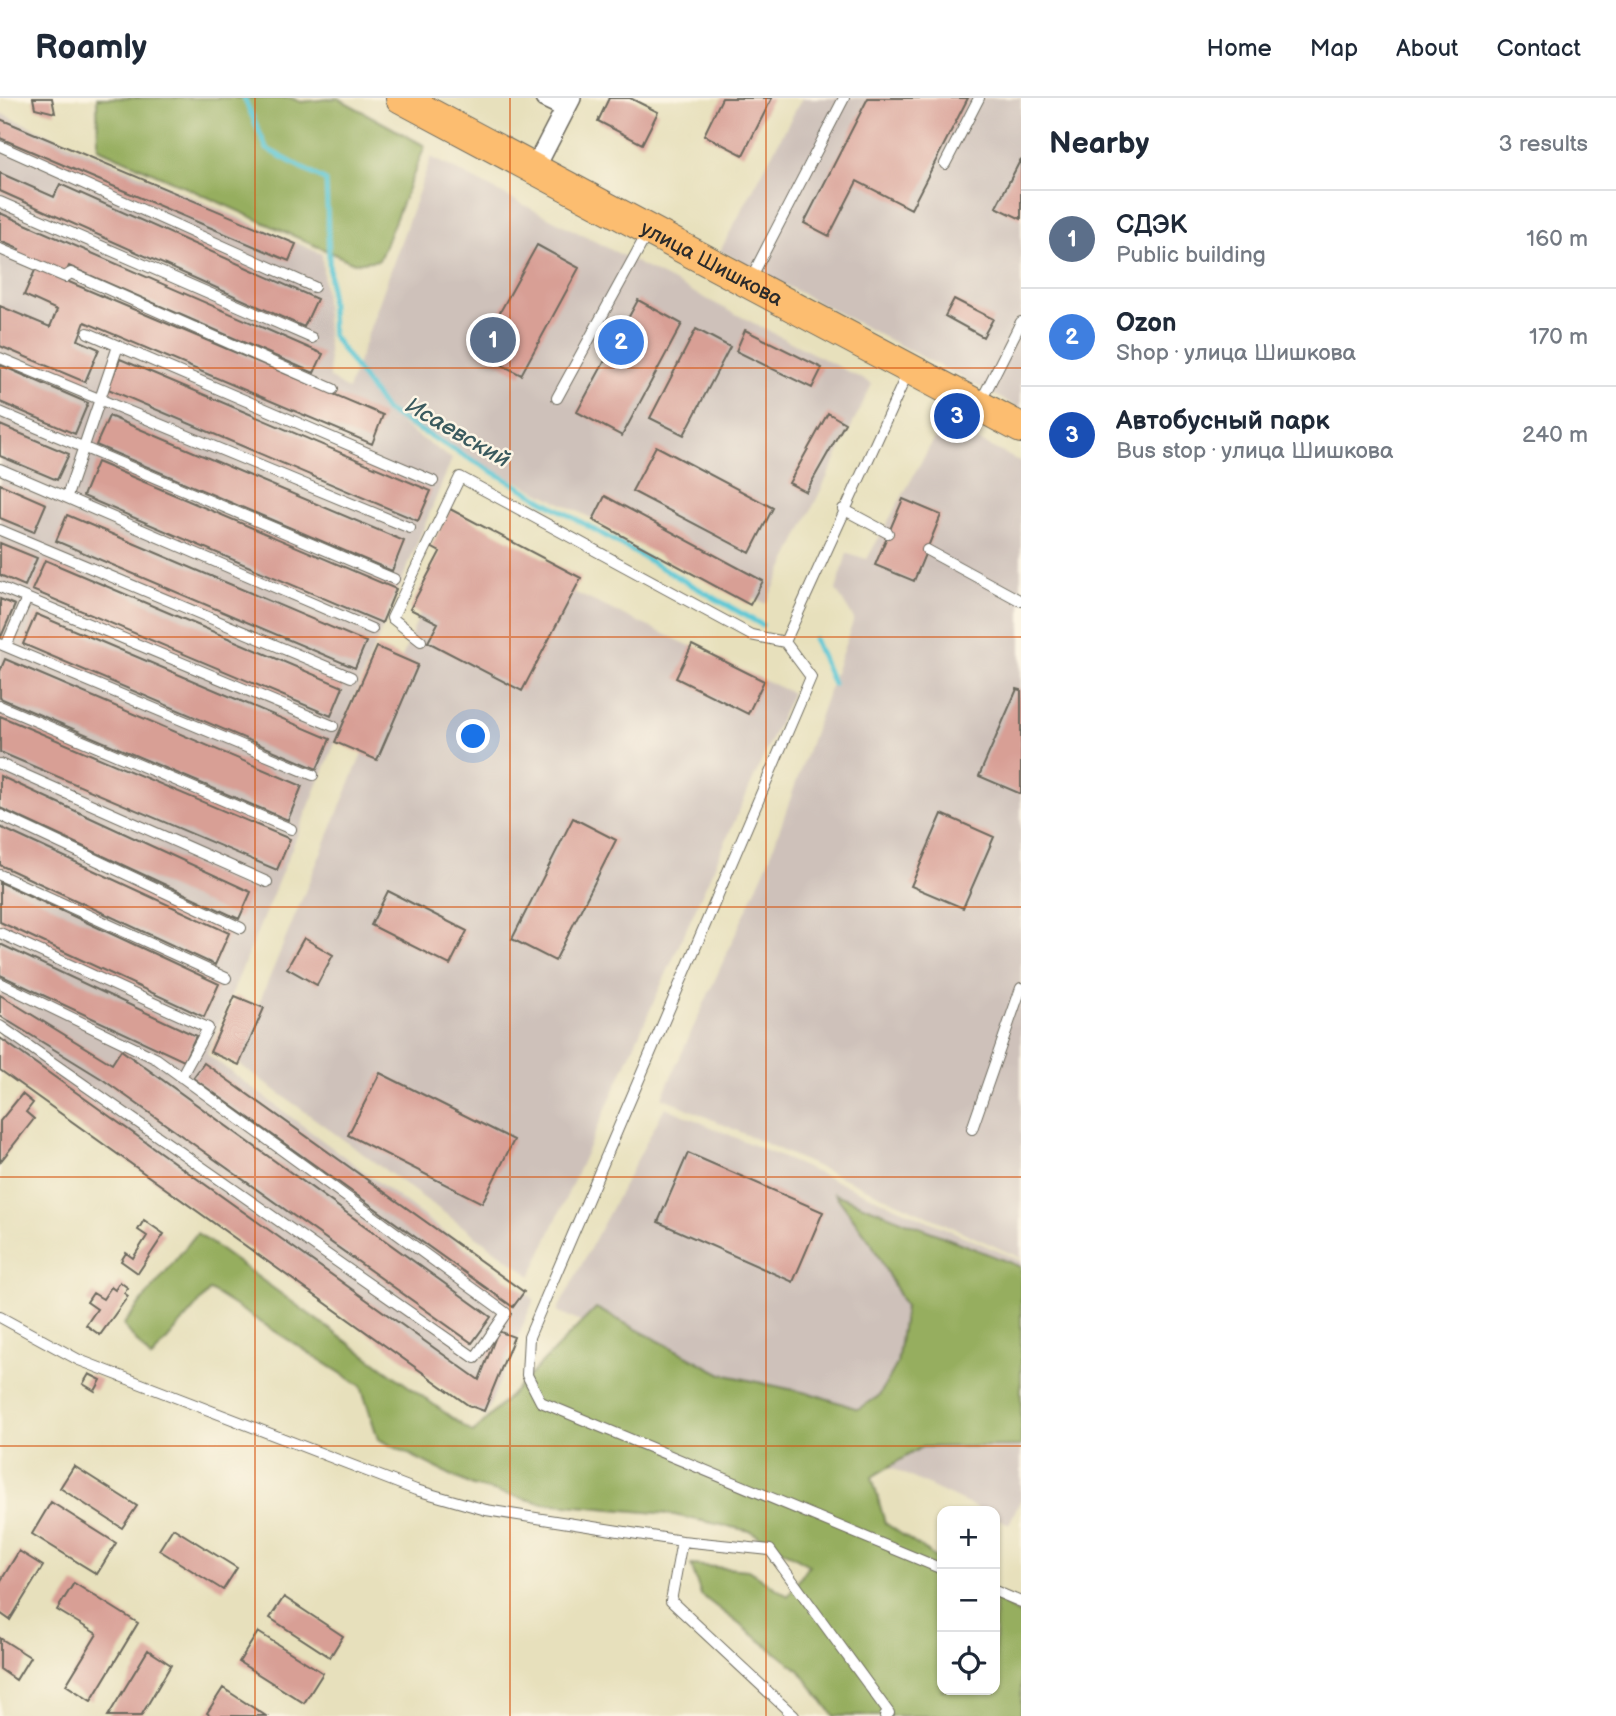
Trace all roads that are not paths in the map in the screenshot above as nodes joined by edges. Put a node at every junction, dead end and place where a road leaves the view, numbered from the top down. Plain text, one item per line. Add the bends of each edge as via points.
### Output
1 (401, 98) edge
2 (545, 98) edge
3 (844, 98) edge
4 (979, 98) edge
5 (569, 103) edge
6 (0, 146) edge
7 (945, 164) dead end
8 (534, 170) junction
9 (0, 202) edge
10 (649, 232) junction
11 (0, 249) edge
12 (748, 283) junction
13 (314, 287) dead end
14 (1021, 322) edge
15 (88, 333) dead end
16 (312, 338) dead end
17 (118, 346) junction
18 (0, 358) edge
19 (910, 369) junction
20 (333, 388) dead end
21 (557, 398) dead end
22 (97, 399) junction
23 (979, 405) junction
24 (0, 412) edge
25 (1021, 428) edge
26 (85, 447) junction
27 (0, 469) edge
28 (433, 481) dead end
29 (67, 496) junction
30 (844, 509) junction
31 (410, 528) dead end
32 (0, 530) edge
33 (888, 533) dead end
34 (927, 550) dead end
35 (394, 579) dead end
36 (0, 587) edge
37 (27, 598) junction
38 (1021, 601) edge
39 (372, 629) dead end
40 (421, 642) dead end
41 (785, 642) junction
42 (3, 645) edge
43 (351, 677) dead end
44 (0, 706) edge
45 (333, 726) dead end
46 (0, 764) edge
47 (313, 775) dead end
48 (0, 816) edge
49 (291, 829) dead end
50 (0, 876) edge
51 (267, 882) dead end
52 (241, 928) dead end
53 (0, 933) edge
54 (226, 978) dead end
55 (0, 983) edge
56 (1021, 988) edge
57 (0, 1026) edge
58 (181, 1077) junction
59 (972, 1129) dead end
60 (0, 1317) edge
61 (682, 1541) junction
62 (937, 1567) edge
63 (1000, 1593) edge
64 (1021, 1602) edge
65 (794, 1716) edge
66 (885, 1716) edge

1 - 8 main road, улица Шишкова
2 - 5 street
3 - 12 lane
4 - 7 lane
5 - 8 street
6 - 13 lane
8 - 10 main road, улица Шишкова
9 - 16 lane
10 - 12 main road, улица Шишкова
10 - 21 lane
11 - 20 lane via 65,277 71,272
12 - 19 main road, улица Шишкова
14 - 23 lane
15 - 17 lane
17 - 22 lane
17 - 28 lane
18 - 22 lane
19 - 23 main road, улица Шишкова
19 - 30 lane
22 - 26 lane
22 - 31 lane
23 - 25 main road, улица Шишкова
24 - 26 lane
26 - 29 lane
26 - 35 lane
27 - 29 lane
29 - 39 lane
30 - 33 lane
30 - 41 lane
32 - 43 lane
34 - 38 lane
36 - 37 lane
37 - 42 lane
37 - 45 lane
40 - 41 lane via 392,618 460,477 751,635
41 - 62 lane via 811,677 529,1337 527,1375 541,1402
42 - 47 lane
44 - 49 lane
46 - 51 lane
48 - 52 lane
50 - 54 lane
53 - 58 lane via 208,1028
55 - 58 lane via 157,1059
56 - 59 lane
57 - 58 lane via 475,1358 506,1314
60 - 61 lane via 79,1360 416,1490 486,1510
61 - 65 lane via 671,1601
61 - 66 lane via 770,1550 889,1713
63 - 64 lane

